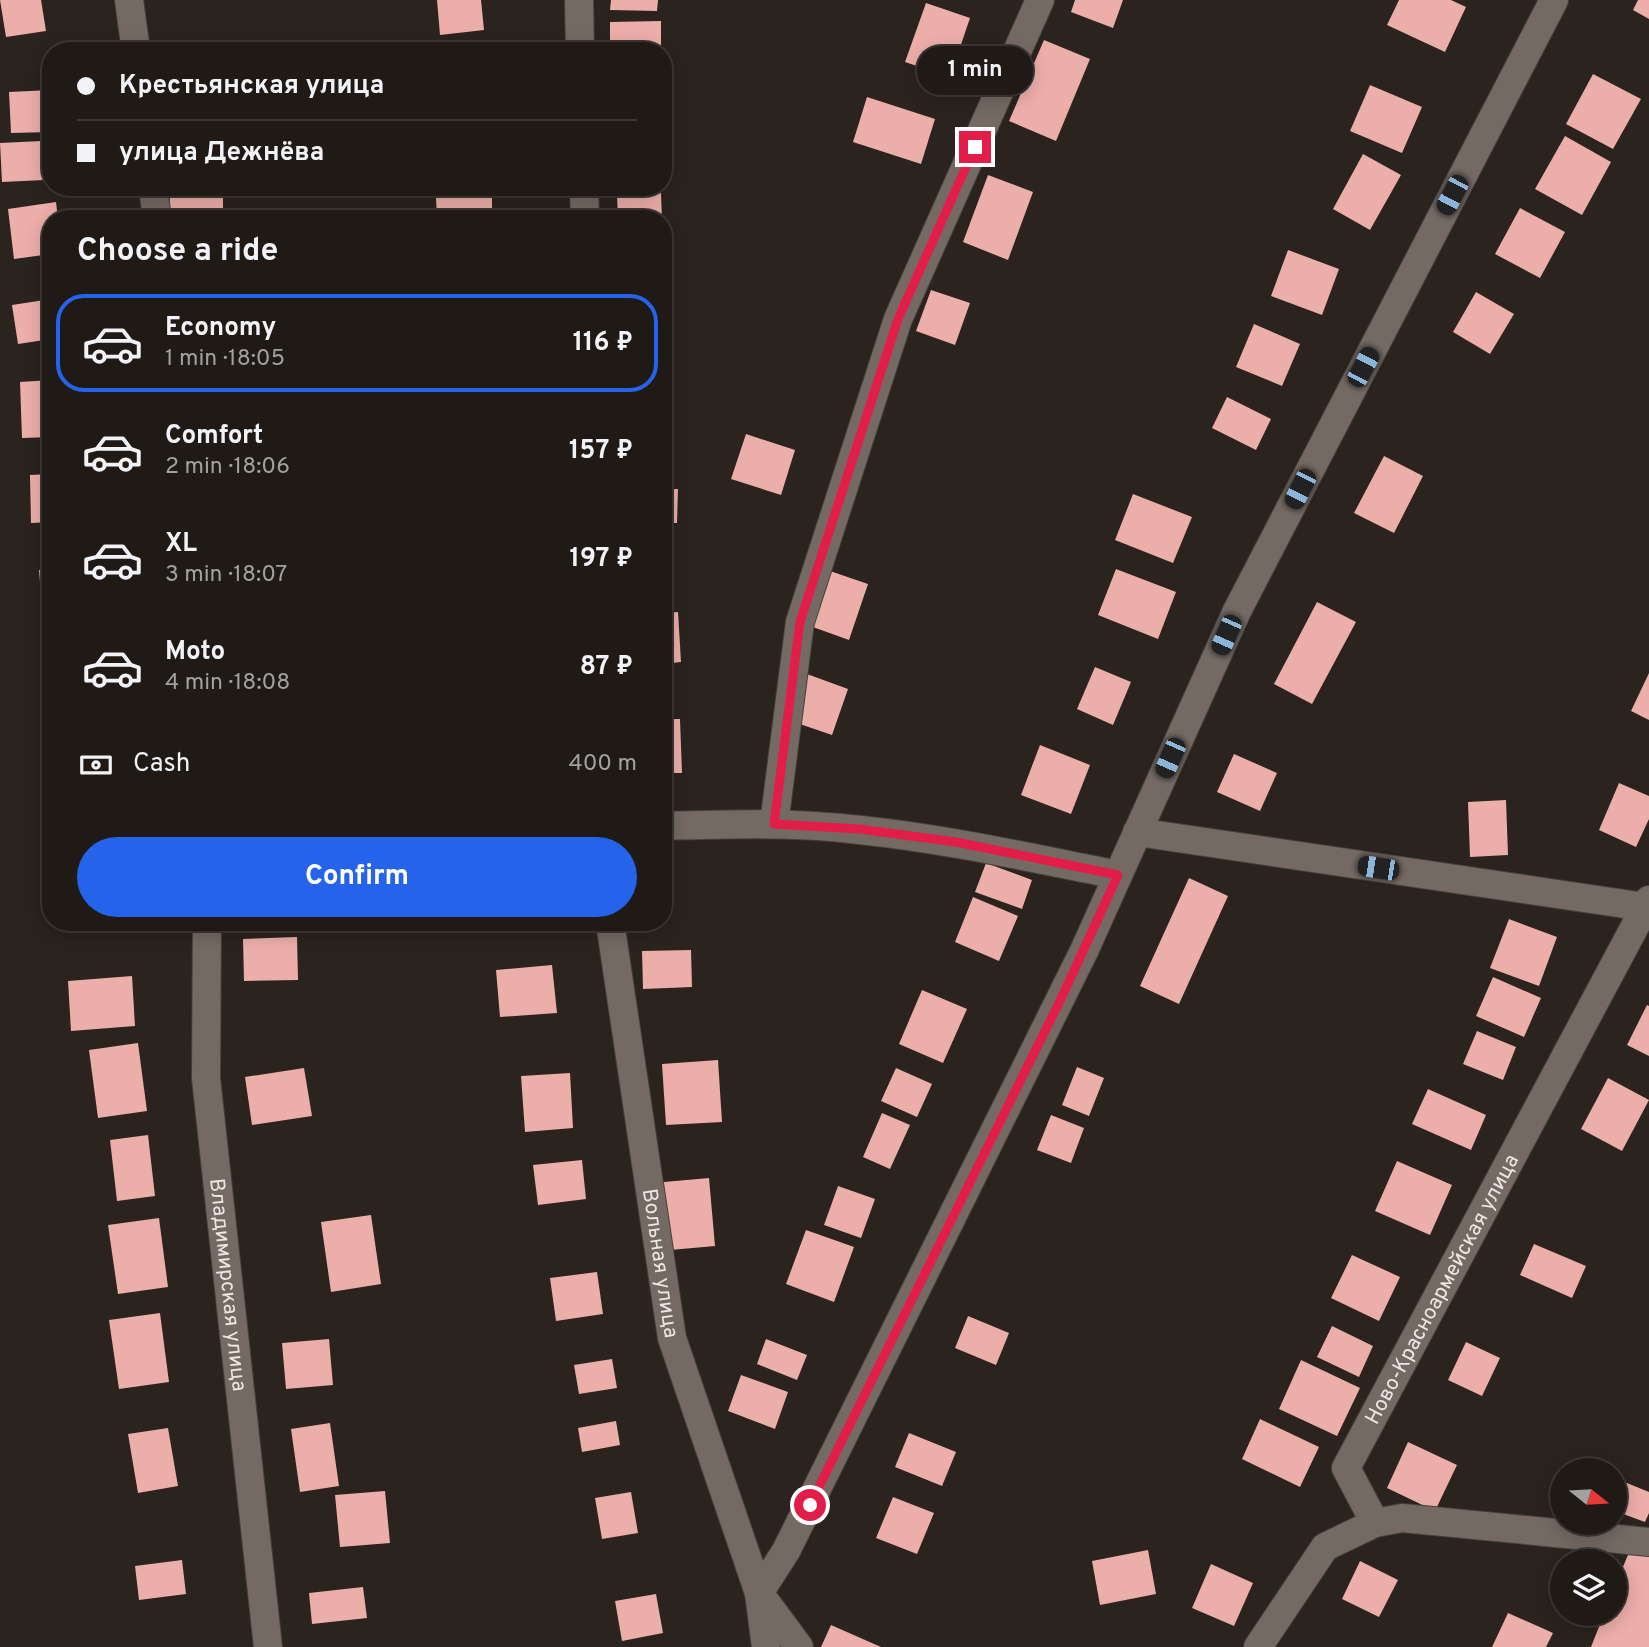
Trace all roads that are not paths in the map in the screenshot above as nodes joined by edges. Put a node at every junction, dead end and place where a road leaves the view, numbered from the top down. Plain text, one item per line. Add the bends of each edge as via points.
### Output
1 (129, 0) edge
2 (579, 0) edge
3 (1040, 0) edge
4 (1554, 0) edge
5 (134, 42) edge
6 (580, 42) edge
7 (774, 824) junction
8 (672, 826) edge
9 (1138, 832) junction
10 (1118, 875) junction
11 (1647, 904) edge
12 (207, 931) edge
13 (611, 931) edge
14 (1375, 1523) junction
15 (1649, 1542) edge
16 (759, 1593) junction
17 (268, 1647) edge
18 (766, 1647) edge
19 (799, 1647) edge
20 (1258, 1647) edge

1 - 5 street
2 - 6 street
3 - 7 street via 898,319 808,596 800,622
4 - 9 street via 1237,611
7 - 8 street
7 - 10 street via 956,842
9 - 10 street
9 - 11 street
10 - 16 street via 786,1552
11 - 14 street, Ново-Красноармейская улица via 1346,1468
12 - 17 street, Владимирская улица via 206,1078
13 - 16 street, Вольная улица via 672,1338
14 - 15 street via 1402,1518
14 - 20 street via 1325,1546
16 - 18 street
16 - 19 street

